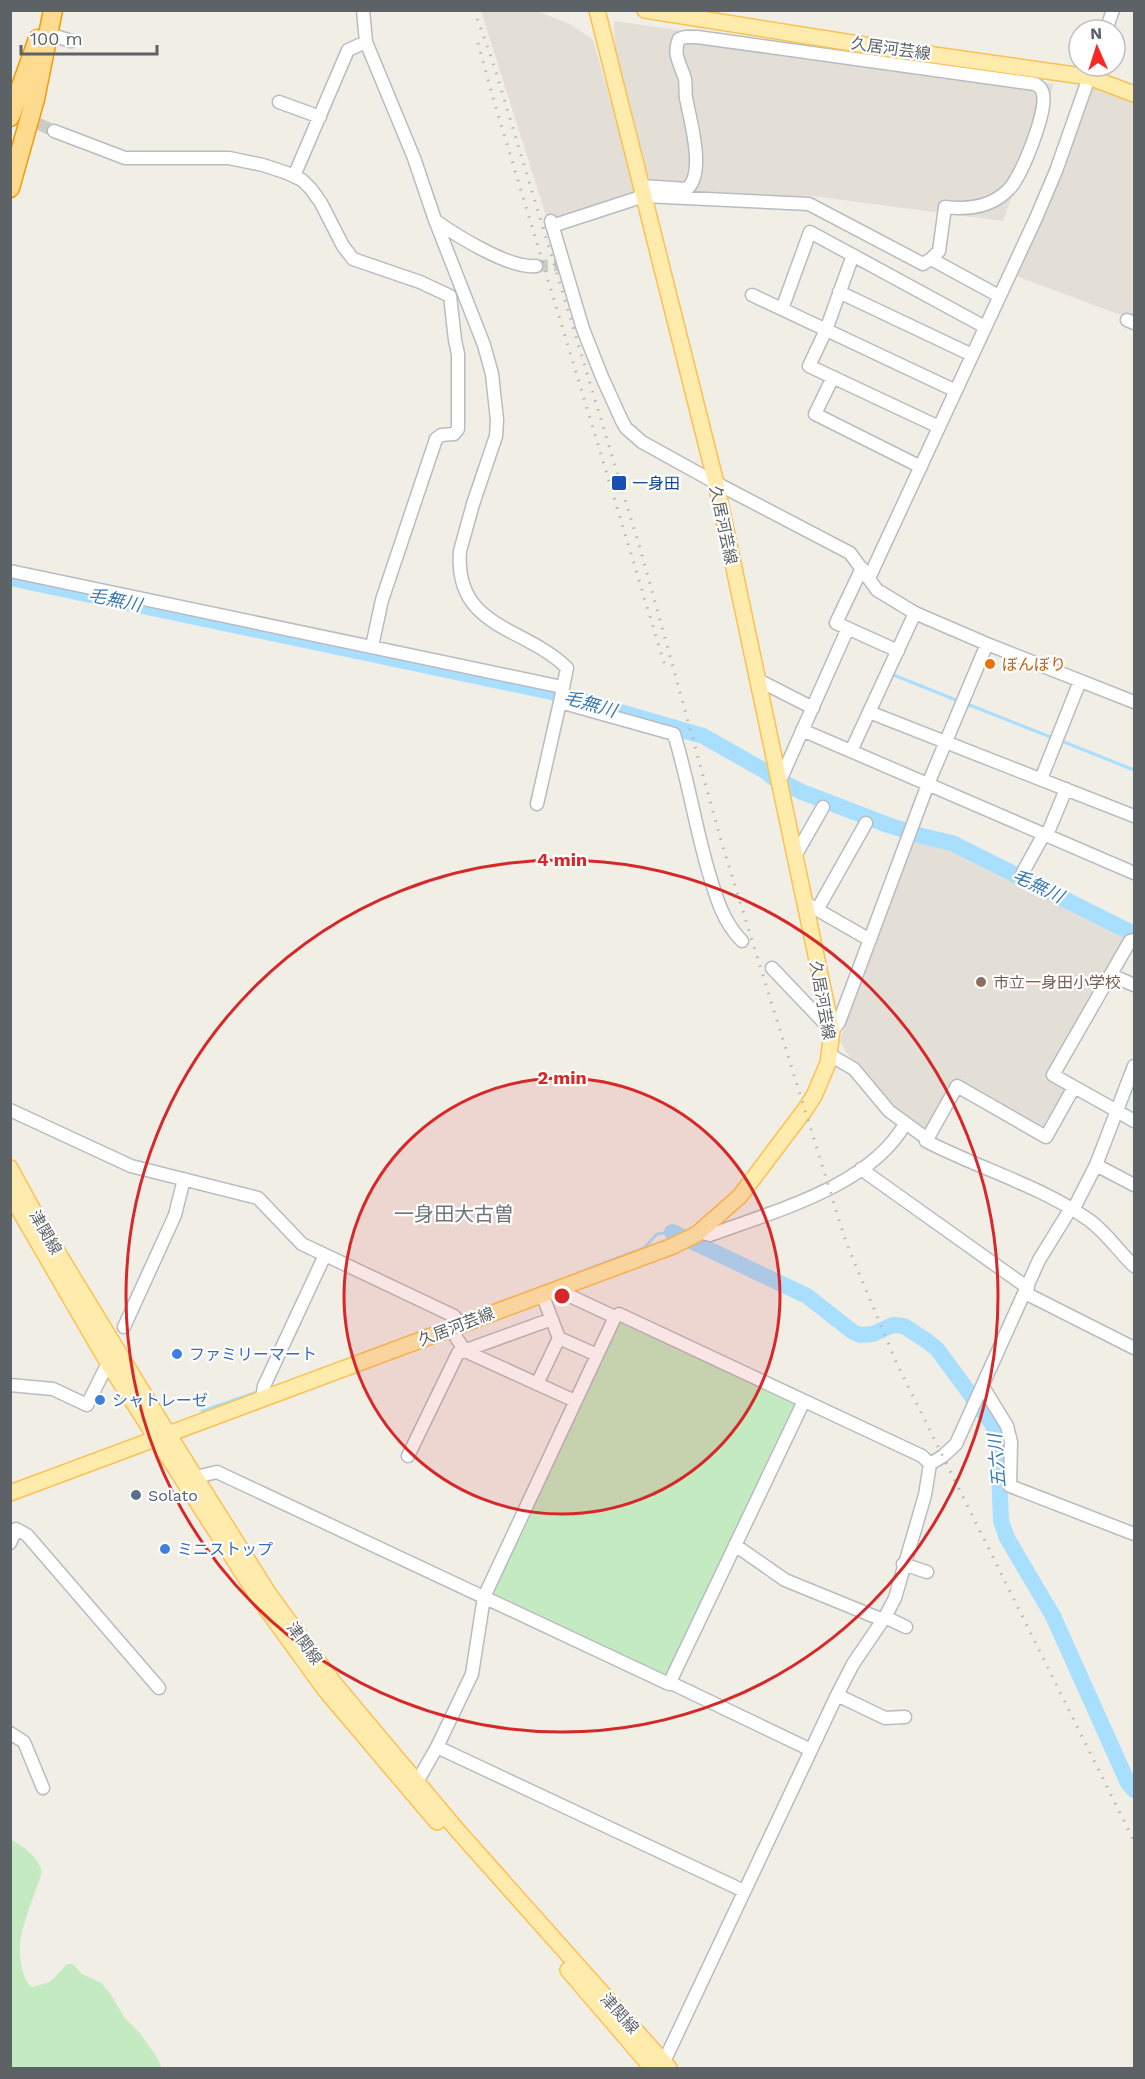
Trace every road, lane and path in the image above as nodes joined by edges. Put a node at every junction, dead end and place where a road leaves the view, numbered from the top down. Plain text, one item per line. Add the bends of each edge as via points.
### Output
1 (50, 10) edge
2 (363, 10) edge
3 (597, 10) edge
4 (645, 10) edge
5 (49, 34) junction
6 (71, 41) dead end
7 (366, 42) junction
8 (1067, 68) edge
9 (1089, 78) edge
10 (1104, 78) edge
11 (1134, 94) edge
12 (279, 102) dead end
13 (10, 117) edge
14 (320, 117) junction
15 (54, 131) tunnel mouth
16 (10, 157) edge
17 (294, 176) junction
18 (10, 188) edge
19 (643, 191) junction
20 (435, 220) junction
21 (853, 255) junction
22 (931, 259) junction
23 (536, 266) tunnel mouth
24 (839, 292) junction
25 (450, 296) junction
26 (752, 296) dead end
27 (999, 296) junction
28 (465, 297) junction
29 (782, 309) junction
30 (985, 327) junction
31 (826, 330) junction
32 (972, 355) junction
33 (832, 377) junction
34 (956, 391) junction
35 (939, 427) junction
36 (921, 467) junction
37 (716, 483) junction
38 (10, 571) edge
39 (866, 573) junction
40 (915, 613) junction
41 (848, 628) junction
42 (987, 644) junction
43 (372, 646) junction
44 (898, 651) junction
45 (758, 680) junction
46 (1080, 681) junction
47 (561, 695) junction
48 (1134, 702) edge
49 (813, 708) junction
50 (869, 712) junction
51 (802, 730) junction
52 (945, 741) junction
53 (851, 751) junction
54 (776, 772) junction
55 (1041, 779) junction
56 (928, 784) junction
57 (1066, 789) junction
58 (537, 804) dead end
59 (823, 807) dead end
60 (1134, 816) edge
61 (866, 823) dead end
62 (1045, 834) junction
63 (795, 856) junction
64 (1023, 872) dead end
65 (1134, 873) edge
66 (811, 906) junction
67 (870, 940) junction
68 (1134, 940) edge
69 (742, 941) dead end
70 (772, 968) dead end
71 (1111, 975) junction
72 (1134, 985) edge
73 (832, 1031) junction
74 (830, 1055) junction
75 (1134, 1066) edge
76 (1074, 1087) junction
77 (10, 1110) edge
78 (1117, 1111) junction
79 (1134, 1121) edge
80 (905, 1124) junction
81 (926, 1138) junction
82 (1096, 1165) junction
83 (10, 1168) edge
84 (861, 1169) junction
85 (184, 1179) junction
86 (1134, 1185) edge
87 (10, 1194) edge
88 (1072, 1209) junction
89 (725, 1210) junction
90 (736, 1225) junction
91 (698, 1233) junction
92 (325, 1255) junction
93 (1133, 1261) edge
94 (1027, 1290) junction
95 (548, 1292) junction
96 (615, 1317) junction
97 (552, 1319) junction
98 (455, 1322) junction
99 (124, 1328) dead end
100 (559, 1338) junction
101 (1134, 1348) edge
102 (465, 1351) junction
103 (597, 1355) junction
104 (108, 1363) junction
105 (537, 1384) junction
106 (10, 1385) edge
107 (982, 1388) junction
108 (263, 1392) junction
109 (575, 1401) junction
110 (804, 1401) junction
111 (162, 1437) junction
112 (408, 1456) dead end
113 (930, 1464) junction
114 (196, 1477) junction
115 (10, 1492) edge
116 (1134, 1534) edge
117 (10, 1543) edge
118 (735, 1545) junction
119 (903, 1564) junction
120 (927, 1572) dead end
121 (484, 1597) junction
122 (884, 1619) junction
123 (906, 1627) dead end
124 (669, 1682) junction
125 (159, 1688) dead end
126 (837, 1695) junction
127 (905, 1717) dead end
128 (10, 1733) edge
129 (437, 1747) junction
130 (811, 1750) junction
131 (417, 1782) junction
132 (43, 1788) dead end
133 (744, 1891) junction
134 (662, 2067) edge

1 - 5 highway
1 - 13 highway
1 - 16 highway
2 - 7 street
3 - 19 main road, 久居河芸線
4 - 8 main road, 久居河芸線 via 871,46
5 - 6 street
5 - 18 highway
7 - 14 street via 348,50
7 - 20 street
9 - 27 street via 1056,171
10 - 11 main road, 久居河芸線
12 - 14 street
14 - 17 street
15 - 17 street via 125,158 229,158
17 - 25 street via 321,203 353,259
19 - 22 street via 809,204 923,264
19 - 22 street via 687,189 695,178 695,145 686,81 676,54 681,38 697,37 1038,86 1044,95 1042,110 1017,180 987,204 945,207 939,251
19 - 37 main road, 久居河芸線
19 - 37 street via 551,222 584,329 626,428 642,442
20 - 23 street via 515,264
20 - 28 street
21 - 24 street
21 - 29 street via 810,232
21 - 30 street
22 - 27 street
24 - 31 street
24 - 32 street
25 - 28 street
25 - 43 street via 458,354 458,429 436,439 382,600
26 - 29 street
27 - 30 street
28 - 47 street via 492,374 497,420 496,436 460,551 462,581 474,606 488,620 567,668
29 - 31 street
30 - 32 street
31 - 33 street via 809,366
31 - 34 street
32 - 34 street
33 - 35 street
33 - 36 street via 815,414
34 - 35 street
35 - 36 street
36 - 39 street
37 - 39 street via 850,553
37 - 45 main road, 久居河芸線
38 - 43 street
39 - 40 street via 877,590
39 - 41 street via 836,622
40 - 42 street
40 - 44 street
41 - 44 street
41 - 49 street
42 - 46 street
42 - 52 street
43 - 47 street
44 - 50 street
45 - 49 street
45 - 54 main road, 久居河芸線
46 - 48 street
46 - 55 street
47 - 58 street
47 - 69 street via 674,734 719,906
49 - 51 street
50 - 52 street
50 - 53 street
51 - 53 street
51 - 54 street via 782,776
52 - 55 street
52 - 56 street
53 - 56 street
54 - 63 main road, 久居河芸線
55 - 57 street
56 - 62 street
56 - 67 street
57 - 60 street
57 - 62 street
59 - 63 street
61 - 66 street
62 - 64 street
62 - 65 street
63 - 66 main road, 久居河芸線
66 - 67 street
66 - 73 main road, 久居河芸線
67 - 73 street
68 - 71 street
70 - 73 street
71 - 72 street
71 - 76 street via 1053,1075
73 - 74 main road, 久居河芸線
74 - 80 street via 854,1069 889,1112
74 - 89 main road, 久居河芸線 via 804,1111
75 - 78 street
76 - 78 street
76 - 81 street via 1046,1137 957,1086
77 - 85 street via 131,1166
78 - 79 street
78 - 82 street
80 - 81 street
80 - 84 street via 885,1152
81 - 88 street via 956,1156
82 - 86 street
82 - 88 street
83 - 111 main road, 津関線
84 - 90 street via 829,1190
84 - 94 street
85 - 92 street via 258,1198 302,1244
85 - 99 street via 175,1215
87 - 104 main road, 津関線
88 - 93 street
88 - 94 street via 1048,1244
89 - 90 street
89 - 91 main road, 久居河芸線
90 - 91 street via 710,1235
91 - 95 main road, 久居河芸線
92 - 98 street
92 - 108 street
94 - 101 street
94 - 107 street
95 - 96 street
95 - 97 street
95 - 98 main road, 久居河芸線
96 - 103 street
96 - 110 street via 619,1314
97 - 100 street
97 - 102 street
98 - 102 street
98 - 108 main road, 久居河芸線
100 - 103 street
100 - 105 street
102 - 105 street
102 - 112 street via 458,1353
103 - 109 street
104 - 106 street via 87,1405 52,1389
104 - 111 main road, 津関線
105 - 109 street
107 - 113 street via 956,1444
107 - 116 street via 1007,1426 1011,1442 1010,1486
108 - 111 main road, 久居河芸線
109 - 121 street
110 - 113 street via 922,1456
110 - 118 street
111 - 114 main road, 津関線
111 - 115 main road, 久居河芸線
111 - 134 main road, 津関線 via 260,1600 326,1691 542,1940
113 - 119 street via 925,1495
114 - 121 street via 217,1472
114 - 131 main road, 津関線 via 269,1594 333,1682
117 - 125 street via 17,1527 27,1535
118 - 122 street via 784,1580
118 - 124 street
119 - 120 street
119 - 122 street
121 - 124 street
121 - 129 street via 472,1674
122 - 123 street
122 - 126 street
124 - 130 street
126 - 127 street via 885,1718
126 - 130 street
128 - 132 street via 24,1742
129 - 131 street
129 - 133 street
130 - 133 street
131 - 134 main road, 津関線
133 - 134 street

